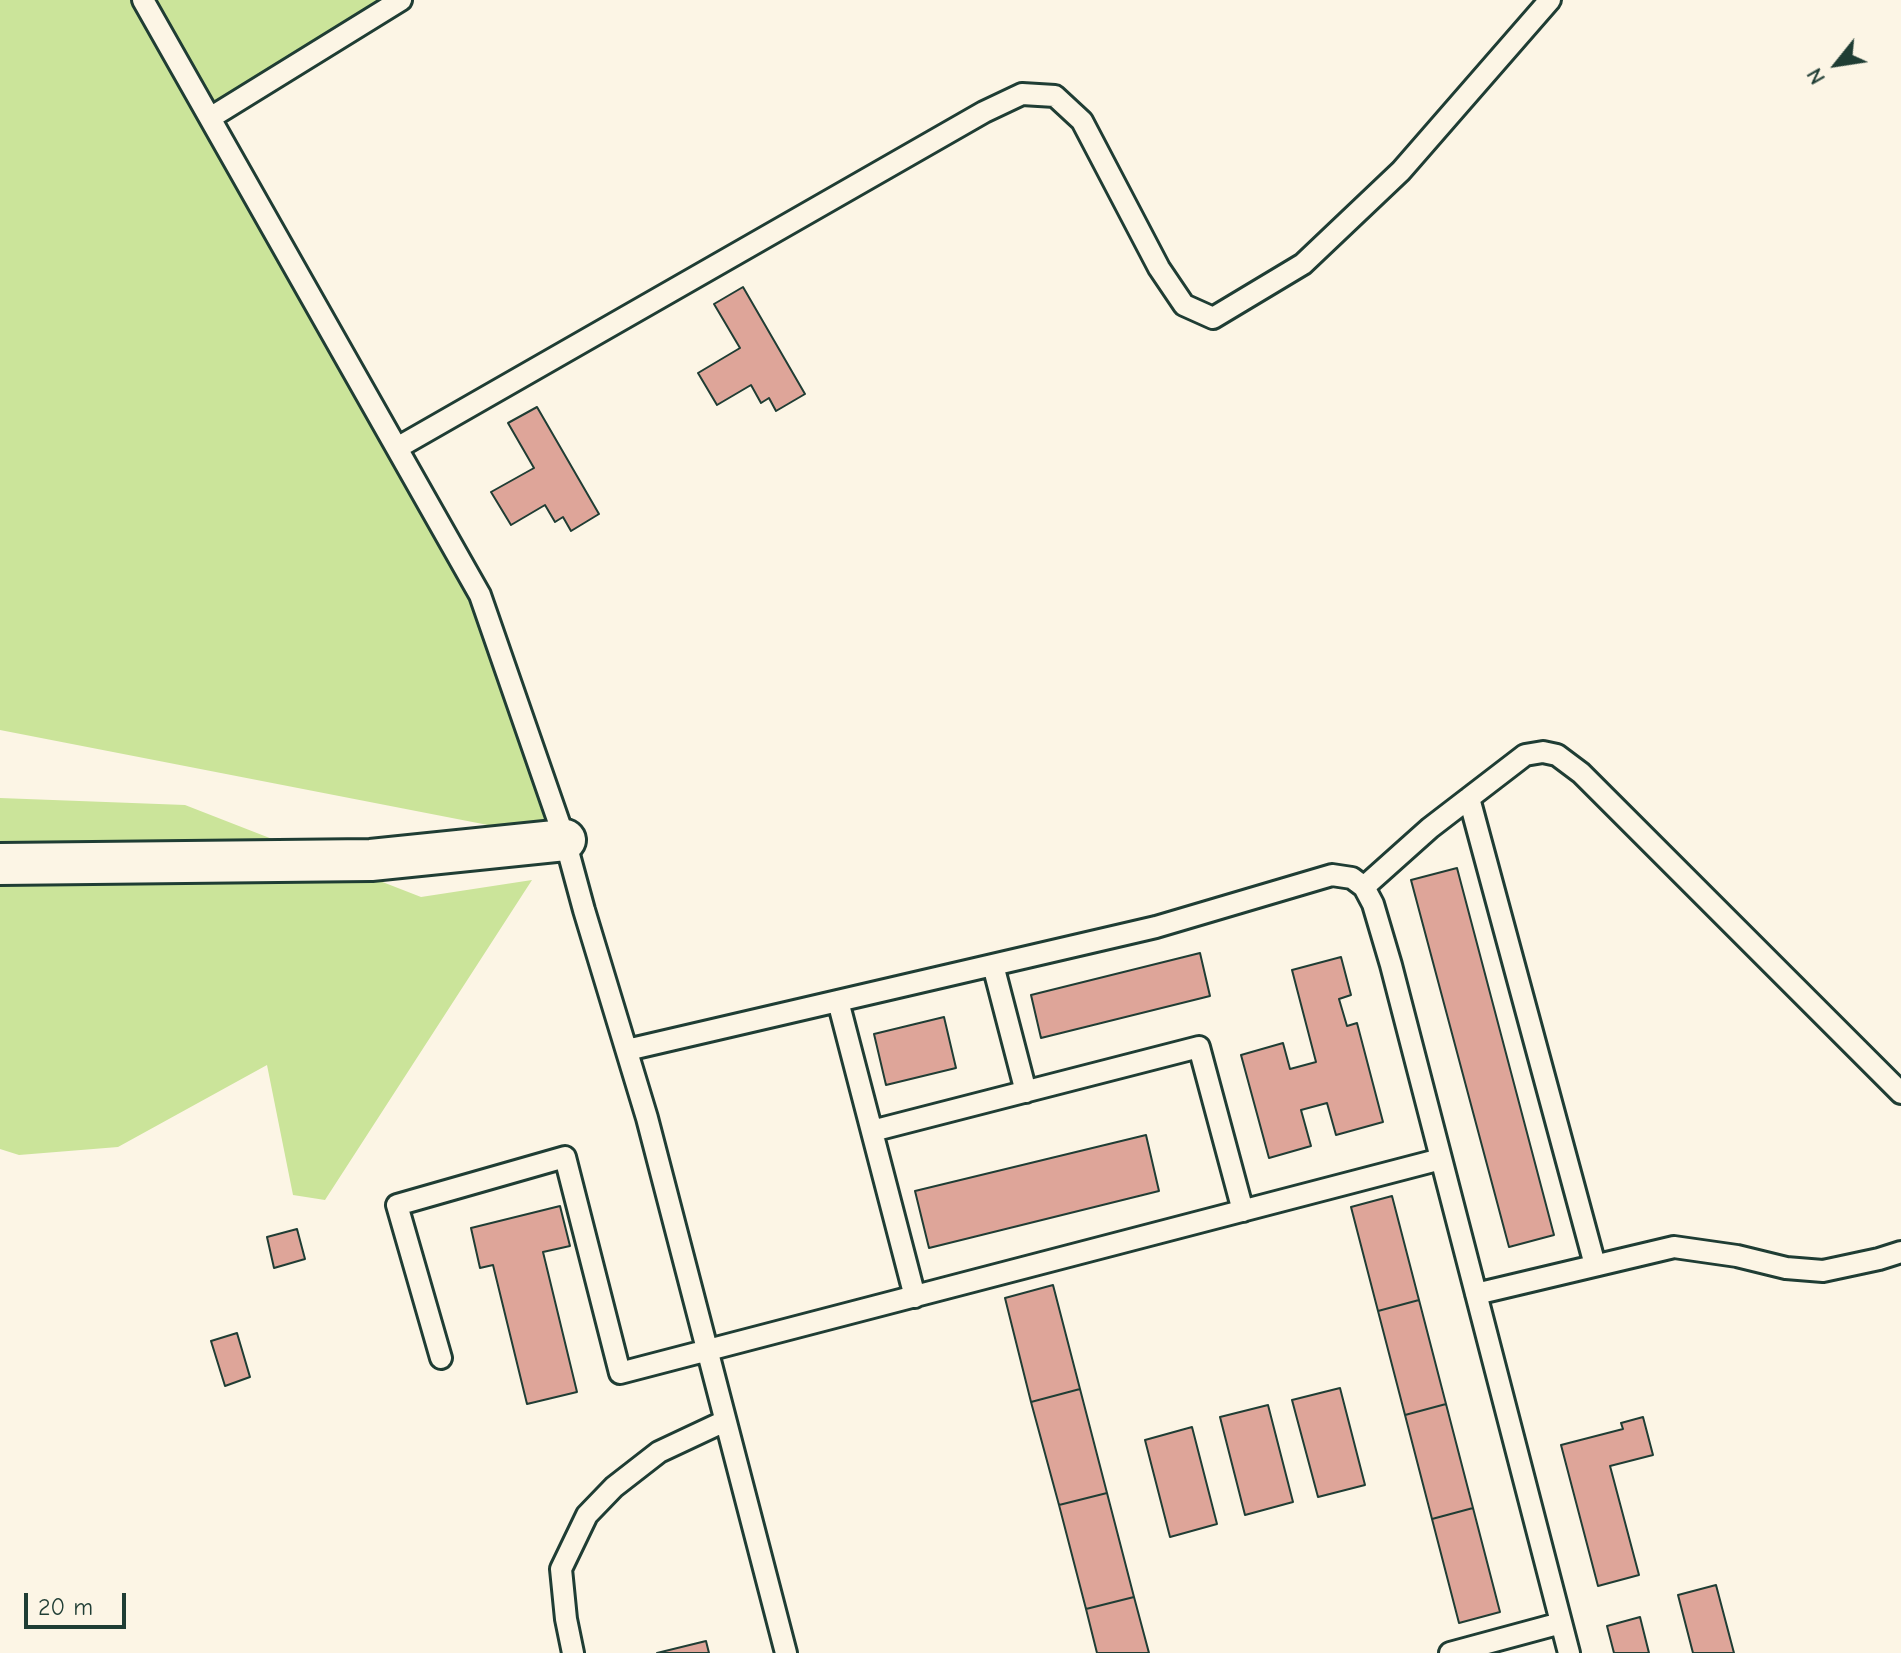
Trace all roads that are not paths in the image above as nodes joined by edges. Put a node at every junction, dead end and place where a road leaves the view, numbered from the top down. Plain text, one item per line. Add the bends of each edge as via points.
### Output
1 (143, 0) edge
2 (401, 0) edge
3 (1550, 0) edge
4 (210, 118) junction
5 (397, 448) junction
6 (1469, 798) junction
7 (565, 840) junction
8 (0, 864) edge
9 (1364, 887) junction
10 (993, 965) junction
11 (838, 1001) junction
12 (627, 1050) junction
13 (1026, 1092) junction
14 (1901, 1093) edge
15 (872, 1131) junction
16 (1441, 1159) junction
17 (1243, 1211) junction
18 (1901, 1252) edge
19 (1595, 1265) junction
20 (1476, 1294) junction
21 (915, 1297) junction
22 (707, 1350) junction
23 (441, 1358) dead end
24 (725, 1421) junction
25 (1561, 1623) junction
26 (573, 1653) edge
27 (786, 1653) edge
28 (1450, 1653) edge
29 (1569, 1653) edge

1 - 4 lane
2 - 4 lane
3 - 5 lane via 1401,171 1303,264 1213,318 1184,305 1159,268 1082,121 1055,96 1022,94
4 - 5 lane
5 - 7 lane via 480,595
6 - 9 lane
6 - 14 lane via 1525,755 1557,755
6 - 19 lane
7 - 8 street via 371,860
7 - 12 lane
9 - 10 lane via 1352,878 1332,875 1156,927
9 - 16 lane via 1373,904
10 - 11 lane
10 - 13 lane
11 - 12 lane
11 - 15 lane
12 - 22 lane
13 - 15 lane
13 - 17 lane via 1199,1047
15 - 21 lane
16 - 17 lane
16 - 20 lane
17 - 21 lane
18 - 19 lane via 1823,1271 1674,1247
19 - 20 lane
20 - 25 lane
21 - 22 lane
22 - 23 lane via 620,1373 565,1157 397,1205
22 - 24 lane
24 - 26 lane via 659,1452 587,1515 561,1569
24 - 27 lane
25 - 28 lane
25 - 29 lane

